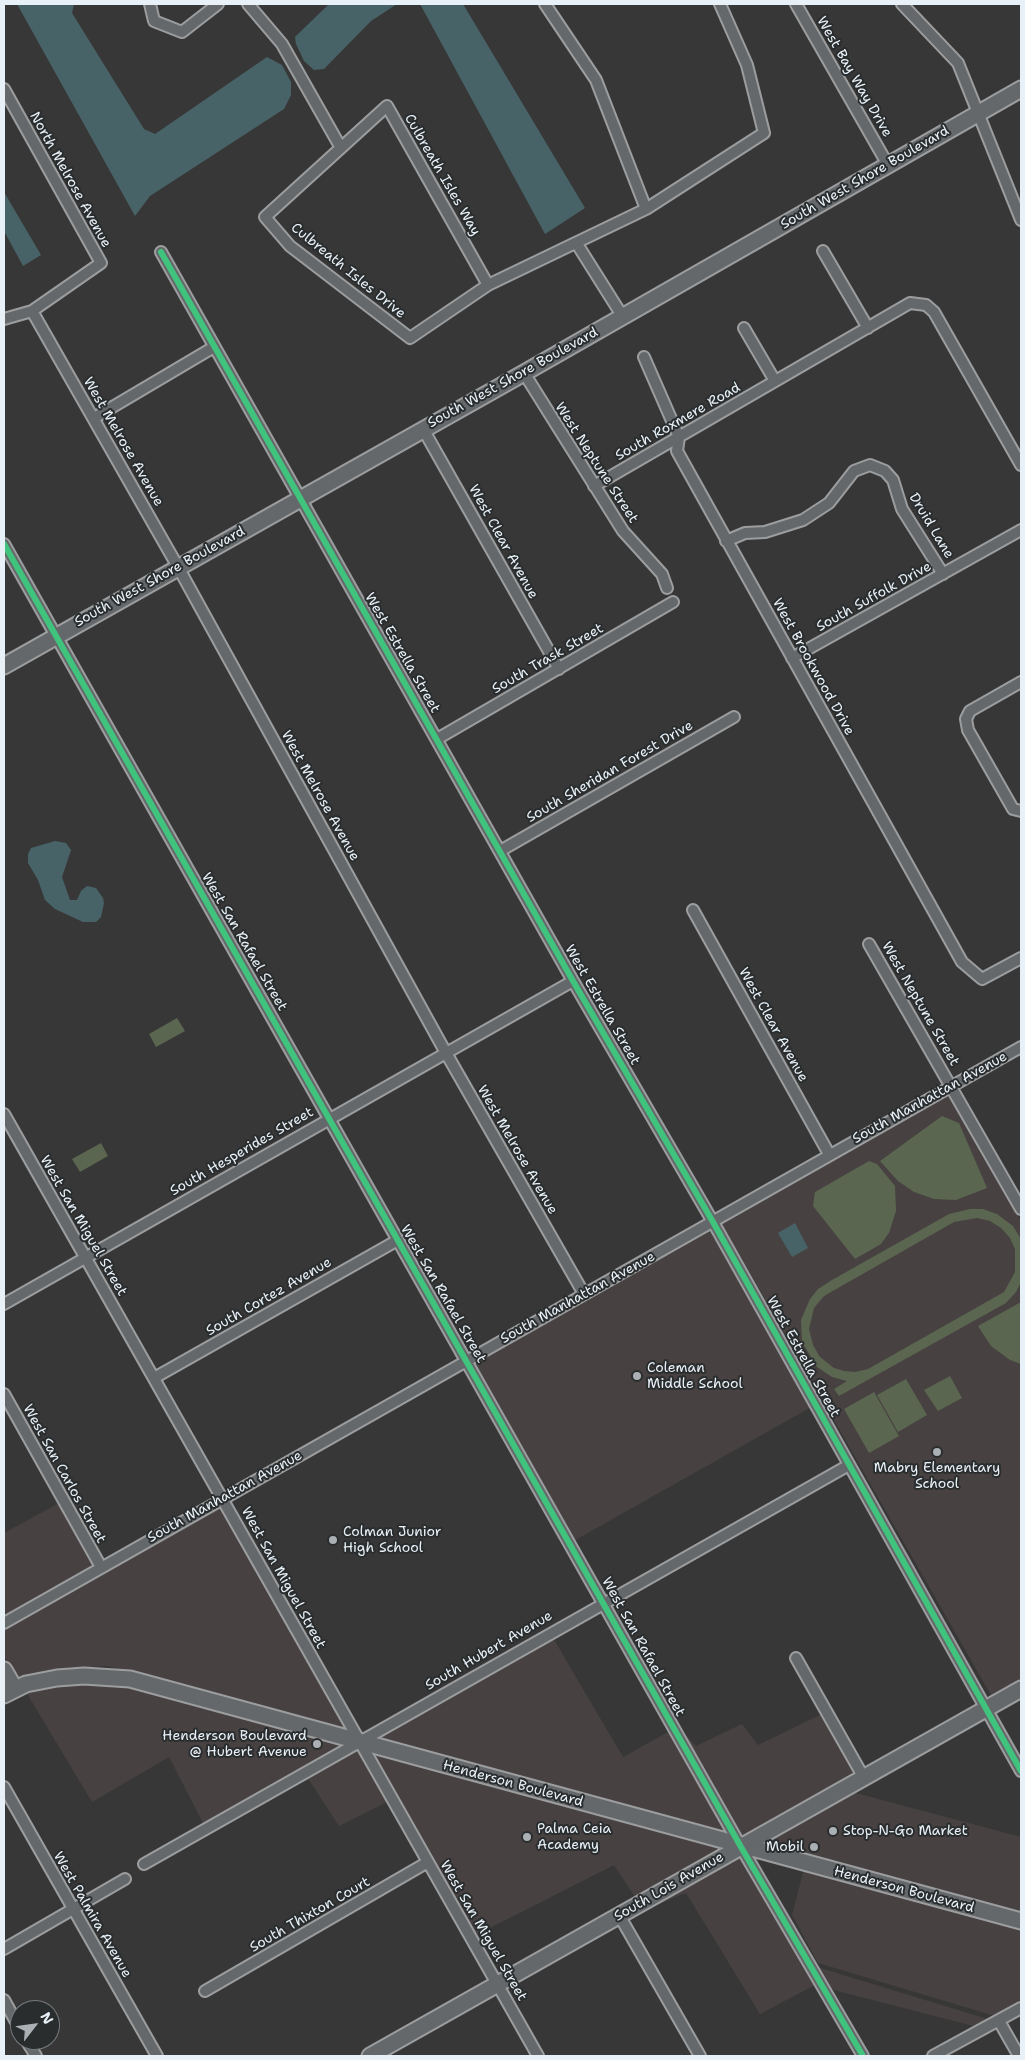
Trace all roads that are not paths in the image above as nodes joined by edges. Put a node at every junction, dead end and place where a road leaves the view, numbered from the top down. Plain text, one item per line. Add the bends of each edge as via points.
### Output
1 (150, 4) edge
2 (218, 4) edge
3 (248, 4) edge
4 (545, 4) edge
5 (720, 4) edge
6 (796, 4) edge
7 (902, 4) edge
8 (4, 89) edge
9 (1021, 89) edge
10 (977, 114) junction
11 (341, 148) junction
12 (888, 165) junction
13 (646, 208) junction
14 (1021, 220) edge
15 (577, 244) junction
16 (823, 251) dead end
17 (161, 252) dead end
18 (488, 285) junction
19 (32, 311) junction
20 (623, 317) junction
21 (4, 319) edge
22 (744, 328) dead end
23 (868, 328) junction
24 (214, 347) junction
25 (644, 357) dead end
26 (524, 373) junction
27 (775, 381) junction
28 (94, 418) junction
29 (423, 429) junction
30 (679, 437) junction
31 (1021, 465) edge
32 (594, 486) junction
33 (300, 498) junction
34 (1021, 530) edge
35 (726, 541) junction
36 (4, 544) edge
37 (178, 567) junction
38 (943, 574) junction
39 (667, 588) dead end
40 (673, 602) dead end
41 (56, 636) junction
42 (792, 658) junction
43 (4, 666) edge
44 (558, 669) junction
45 (1021, 682) edge
46 (734, 717) dead end
47 (437, 740) junction
48 (1021, 811) edge
49 (500, 852) junction
50 (694, 910) dead end
51 (869, 944) dead end
52 (1021, 958) edge
53 (573, 981) junction
54 (1021, 1047) edge
55 (446, 1053) junction
56 (951, 1086) junction
57 (4, 1114) edge
58 (329, 1119) junction
59 (829, 1154) junction
60 (1021, 1209) edge
61 (713, 1222) junction
62 (398, 1240) junction
63 (85, 1257) junction
64 (584, 1294) junction
65 (4, 1304) edge
66 (467, 1360) junction
67 (154, 1378) junction
68 (4, 1394) edge
69 (849, 1465) junction
70 (223, 1499) junction
71 (101, 1567) junction
72 (604, 1602) junction
73 (4, 1623) edge
74 (796, 1658) dead end
75 (4, 1670) edge
76 (1021, 1689) edge
77 (7, 1690) edge
78 (986, 1708) junction
79 (360, 1741) junction
80 (1021, 1771) edge
81 (864, 1778) junction
82 (4, 1787) edge
83 (741, 1847) junction
84 (428, 1862) junction
85 (144, 1864) dead end
86 (125, 1879) dead end
87 (73, 1909) junction
88 (620, 1915) junction
89 (1021, 1921) edge
90 (4, 1949) edge
91 (497, 1984) junction
92 (206, 1991) dead end
93 (1021, 2008) edge
94 (998, 2021) junction
95 (374, 2055) edge
96 (157, 2056) edge
97 (538, 2056) edge
98 (700, 2056) edge
99 (864, 2056) edge
100 (933, 2056) edge
101 (1019, 2056) edge

1 - 2 street via 154,21 182,32
3 - 11 street via 282,44
4 - 13 street via 596,80
5 - 13 street via 747,65 764,133
6 - 12 street, West Bay Way Drive
7 - 10 street via 958,63
8 - 19 street, North Melrose Avenue via 101,263
9 - 10 street, South West Shore Boulevard
10 - 12 street, South West Shore Boulevard
10 - 14 street
11 - 18 street, Culbreath Isles Way via 387,106
11 - 18 street, Culbreath Isles Drive via 265,217 290,246 410,338
12 - 20 street, South West Shore Boulevard
13 - 15 street, Culbreath Isles Drive
15 - 18 street, Culbreath Isles Drive
15 - 20 street
16 - 23 street
17 - 24 street, West Estrella Street
19 - 21 street
19 - 28 street, West Melrose Avenue
20 - 26 street, South West Shore Boulevard
22 - 27 street
23 - 27 street, South Roxmere Road
23 - 31 street, South Roxmere Road via 910,303 926,304 934,312
24 - 28 street
24 - 33 street, West Estrella Street
25 - 30 street, West Brookwood Drive
26 - 29 street, South West Shore Boulevard
26 - 32 street, West Neptune Street
27 - 30 street, South Roxmere Road
28 - 37 street, West Melrose Avenue
29 - 33 street, South West Shore Boulevard
29 - 44 street, West Clear Avenue
30 - 32 street, South Roxmere Road
30 - 35 street, West Brookwood Drive via 677,451
32 - 39 street, West Neptune Street via 623,531 662,574
33 - 37 street, South West Shore Boulevard
33 - 47 street, West Estrella Street
34 - 38 street, South Suffolk Drive
35 - 38 street, Druid Lane via 745,533 765,532 803,520 829,503 854,471 870,465 885,471 893,480 902,510
35 - 42 street, West Brookwood Drive
36 - 41 street, West San Rafael Street
37 - 41 street, South West Shore Boulevard
37 - 55 street, West Melrose Avenue
38 - 42 street, South Suffolk Drive
40 - 44 street, South Trask Street
41 - 43 street, South West Shore Boulevard
41 - 58 street, West San Rafael Street
42 - 52 street, West Brookwood Drive via 962,962 982,979
44 - 47 street, South Trask Street
45 - 48 street via 970,711 966,719 968,730 1013,809
46 - 49 street, South Sheridan Forest Drive
47 - 49 street, West Estrella Street
49 - 53 street, West Estrella Street
50 - 59 street, West Clear Avenue
51 - 56 street, West Neptune Street
53 - 55 street, South Hesperides Street
53 - 61 street, West Estrella Street
54 - 56 street, South Manhattan Avenue
55 - 58 street, South Hesperides Street
55 - 64 street, West Melrose Avenue
56 - 59 street, South Manhattan Avenue
56 - 60 street, West Neptune Street
57 - 63 street, West San Miguel Street
58 - 62 street, West San Rafael Street
58 - 63 street, South Hesperides Street
59 - 61 street, South Manhattan Avenue
61 - 64 street, South Manhattan Avenue
61 - 69 street, West Estrella Street
62 - 66 street, West San Rafael Street
62 - 67 street, South Cortez Avenue
63 - 65 street, South Hesperides Street
63 - 67 street, West San Miguel Street
64 - 66 street, South Manhattan Avenue
66 - 70 street, South Manhattan Avenue
66 - 72 street, West San Rafael Street
67 - 70 street, West San Miguel Street
68 - 71 street, West San Carlos Street
69 - 72 street, South Hubert Avenue
69 - 78 street, West Estrella Street
70 - 71 street, South Manhattan Avenue
70 - 79 street, West San Miguel Street
71 - 73 street, South Manhattan Avenue
72 - 79 street, South Hubert Avenue
72 - 83 street, West San Rafael Street
74 - 81 street
75 - 77 street
76 - 78 street, South Lois Avenue
77 - 79 street, Henderson Boulevard via 63,1677 130,1679
78 - 80 street, West Estrella Street
78 - 81 street, South Lois Avenue
79 - 83 street, Henderson Boulevard
79 - 84 street, West San Miguel Street
79 - 85 street, South Hubert Avenue
81 - 83 street, South Lois Avenue
82 - 87 street, West Palmira Avenue
83 - 88 street, South Lois Avenue
83 - 89 street, Henderson Boulevard
83 - 99 street, West San Rafael Street
84 - 91 street, West San Miguel Street
84 - 92 street, South Thixton Court
86 - 87 street
87 - 90 street
87 - 96 street, West Palmira Avenue
88 - 91 street, South Lois Avenue
88 - 98 street
91 - 95 street, South Lois Avenue
91 - 97 street, West San Miguel Street
93 - 94 street
94 - 100 street
94 - 101 street

